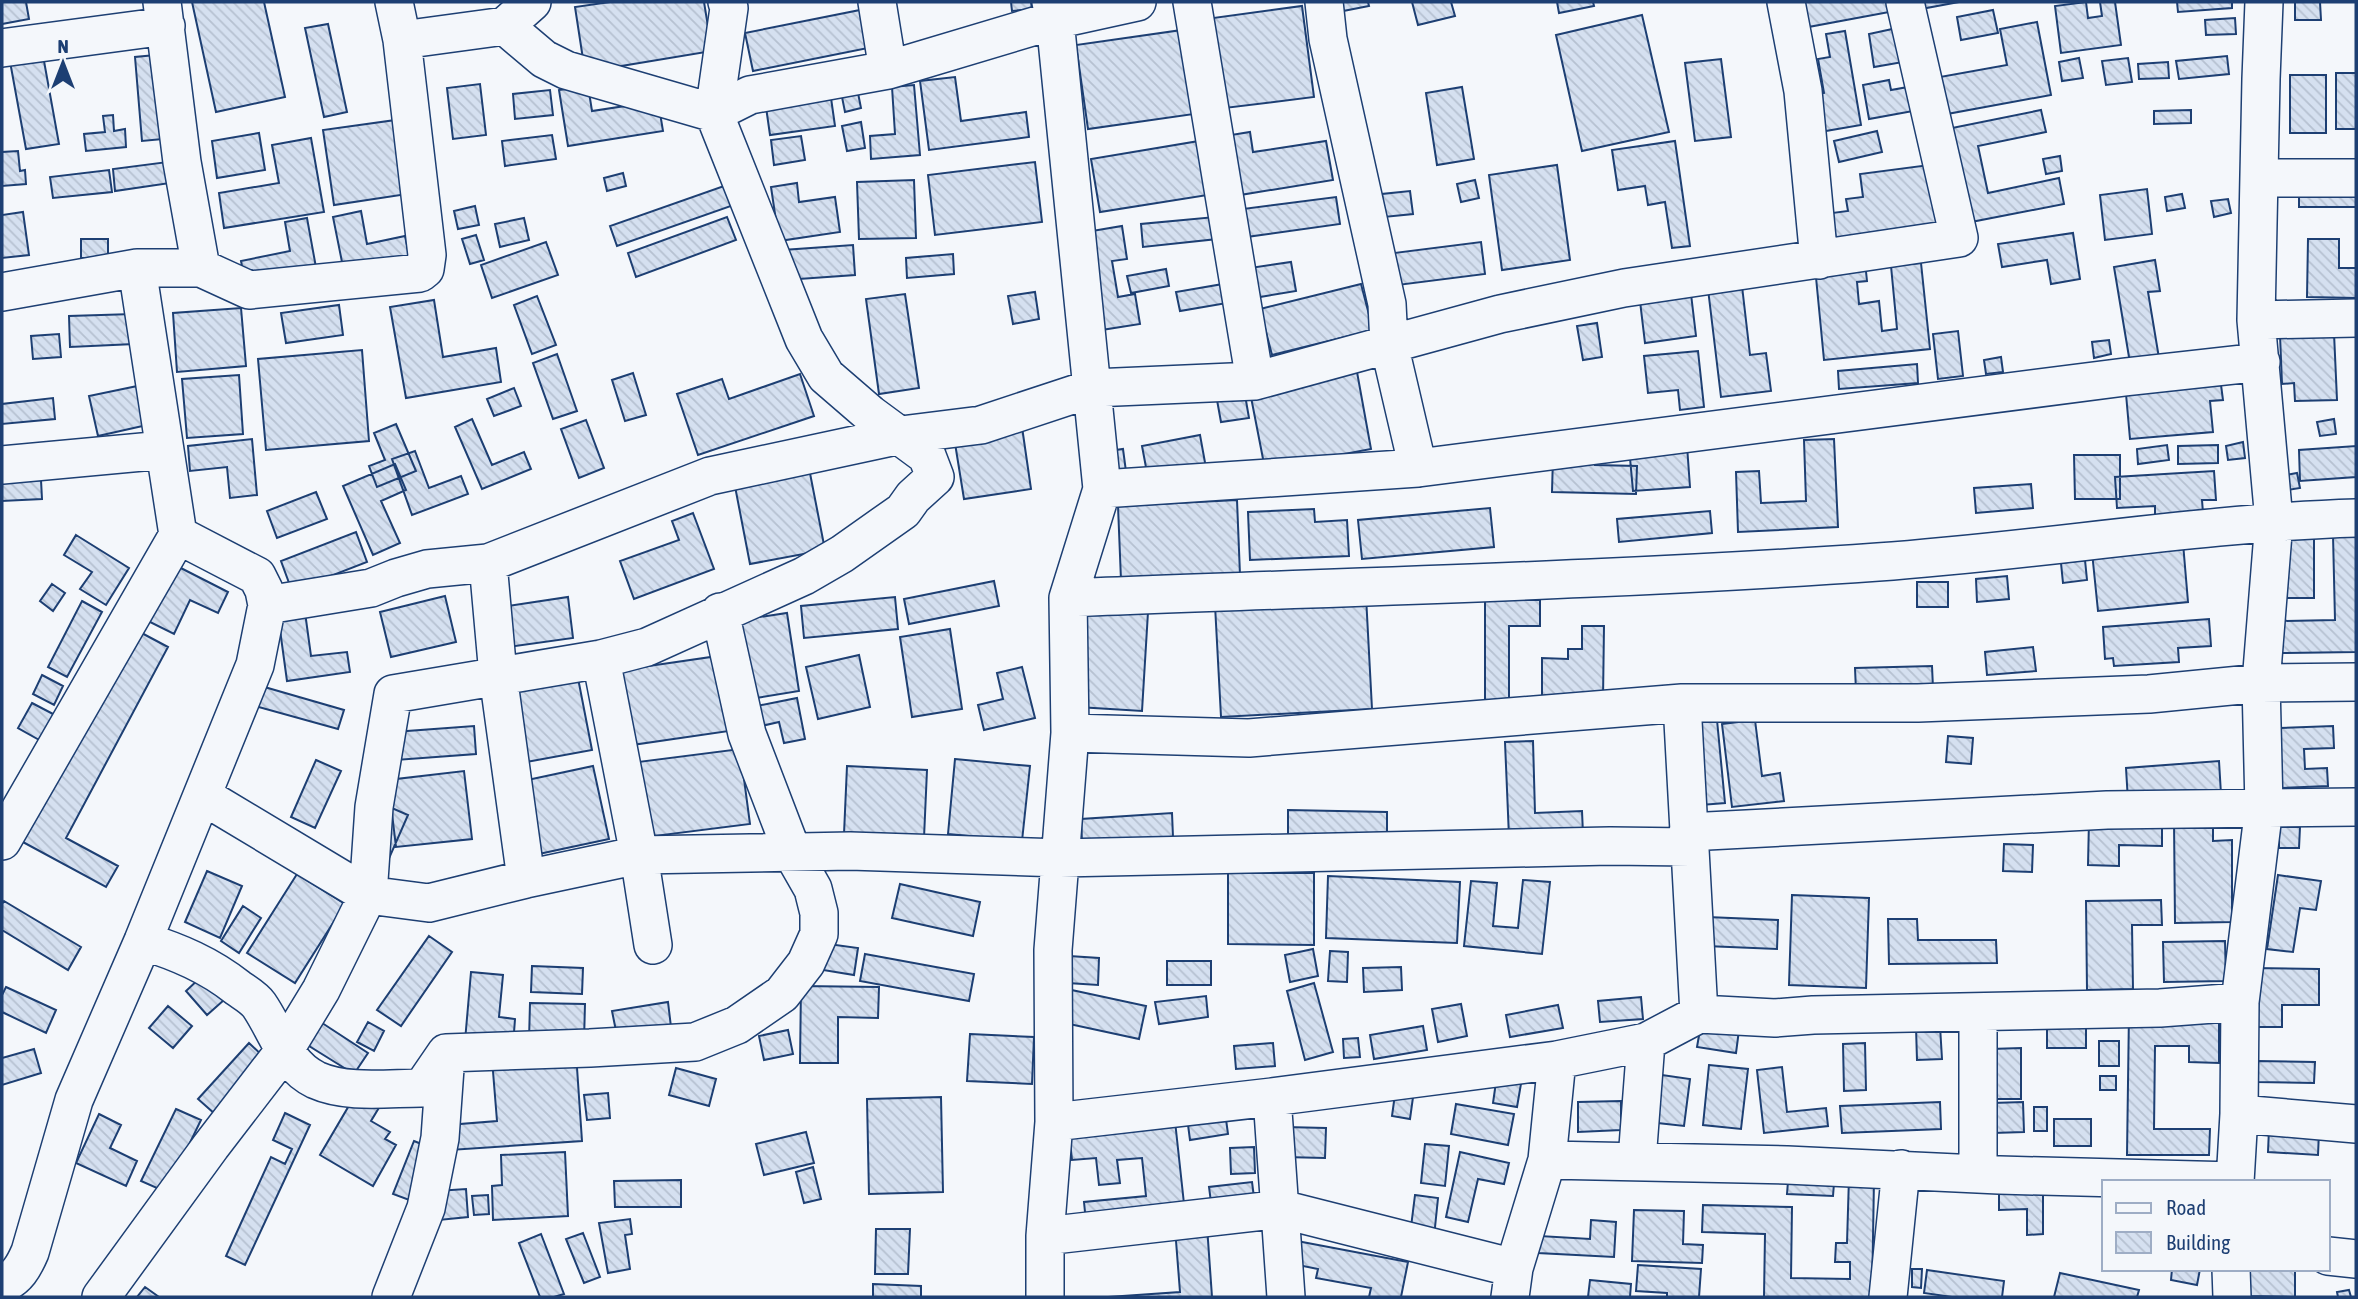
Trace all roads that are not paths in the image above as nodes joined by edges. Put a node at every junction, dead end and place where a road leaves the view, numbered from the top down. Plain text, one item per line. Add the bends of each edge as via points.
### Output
1 (394, 2) edge
2 (727, 2) edge
3 (877, 2) edge
4 (1137, 2) edge
5 (1192, 2) edge
6 (1324, 2) edge
7 (1786, 2) edge
8 (1905, 2) edge
9 (2264, 2) edge
10 (1053, 11) edge
11 (164, 14) edge
12 (518, 14) edge
13 (402, 40) junction
14 (2, 48) edge
15 (888, 69) junction
16 (714, 113) junction
17 (2260, 178) junction
18 (2356, 178) edge
19 (1819, 260) junction
20 (137, 268) junction
21 (201, 268) junction
22 (2, 292) edge
23 (2356, 318) edge
24 (2256, 320) junction
25 (1389, 344) junction
26 (2261, 362) junction
27 (1255, 381) junction
28 (1093, 388) junction
29 (901, 435) junction
30 (164, 450) junction
31 (2, 465) edge
32 (1418, 468) junction
33 (1102, 489) junction
34 (2356, 518) edge
35 (2274, 521) junction
36 (178, 535) junction
37 (488, 564) junction
38 (1068, 598) junction
39 (267, 605) junction
40 (720, 612) junction
41 (600, 659) junction
42 (498, 675) junction
43 (2356, 682) edge
44 (2261, 684) junction
45 (1682, 703) junction
46 (1070, 733) junction
47 (203, 796) junction
48 (2264, 807) junction
49 (2356, 807) edge
50 (1689, 840) junction
51 (2, 841) edge
52 (793, 854) junction
53 (639, 855) junction
54 (1060, 858) junction
55 (526, 879) junction
56 (368, 895) junction
57 (144, 941) junction
58 (653, 944) dead end
59 (2240, 1002) junction
60 (1978, 1012) junction
61 (1699, 1014) junction
62 (1646, 1042) junction
63 (284, 1051) junction
64 (446, 1053) junction
65 (1557, 1060) junction
66 (1272, 1097) junction
67 (2239, 1114) junction
68 (1054, 1122) junction
69 (2356, 1124) edge
70 (1546, 1160) junction
71 (1637, 1160) junction
72 (1901, 1169) junction
73 (1978, 1174) junction
74 (2171, 1180) edge
75 (2235, 1180) edge
76 (1281, 1209) junction
77 (1045, 1236) junction
78 (2330, 1256) edge
79 (2356, 1259) edge
80 (2231, 1271) edge
81 (1512, 1282) edge
82 (2, 1284) edge
83 (101, 1297) edge
84 (391, 1297) edge
85 (1045, 1297) edge
86 (1286, 1297) edge
87 (1888, 1297) edge
88 (2232, 1297) edge

1 - 13 street
2 - 16 street
3 - 15 street
4 - 10 street
5 - 27 street
6 - 25 street via 1328,39 1387,303
7 - 19 street via 1803,91
8 - 19 street via 1959,238
9 - 17 street
10 - 15 street
10 - 28 street
11 - 14 street
11 - 21 street via 182,162
12 - 13 street
12 - 16 street via 544,59 566,70
13 - 21 street via 425,270 249,290
15 - 16 street via 750,95
16 - 29 street via 804,339 826,376
17 - 18 street
17 - 24 street
19 - 25 street via 1624,288
20 - 21 street
20 - 22 street
20 - 30 street
23 - 24 street
24 - 26 street
25 - 27 street
25 - 32 street
26 - 32 street
26 - 35 street
27 - 28 street
28 - 29 street via 981,425
28 - 33 street
29 - 37 street via 710,476
29 - 40 street via 927,456 935,477 903,511 804,576
30 - 31 street
30 - 36 street
32 - 33 street
33 - 38 street
34 - 35 street
35 - 38 street via 1880,562
35 - 44 street
36 - 39 street via 257,576
36 - 51 street
37 - 39 street via 427,569 371,588
37 - 42 street
38 - 46 street
39 - 47 street via 255,665
40 - 41 street via 647,647
40 - 52 street via 747,734
41 - 42 street
41 - 53 street
42 - 55 street
42 - 56 street via 393,694 374,807
43 - 44 street
44 - 45 street via 1918,704
44 - 48 street
45 - 46 street via 1249,737
45 - 50 street
46 - 54 street
47 - 56 street
47 - 57 street
48 - 49 street
48 - 50 street via 2107,810
48 - 59 street
50 - 54 street via 1610,846
50 - 61 street
52 - 53 street
52 - 54 street via 850,851
52 - 64 street via 813,889 819,934 806,963 782,994 737,1025 695,1042
53 - 55 street
53 - 58 street
54 - 68 street via 1053,950
55 - 56 street via 429,903
56 - 63 street via 321,990
57 - 63 street via 182,954 229,980 257,1003
57 - 82 street via 74,1100 30,1252 23,1268
59 - 60 street
59 - 67 street
60 - 61 street via 1774,1018
60 - 73 street
61 - 62 street
62 - 65 street
62 - 71 street
63 - 64 street via 315,1080 357,1088 422,1088
63 - 83 street
64 - 84 street via 440,1138 426,1208
65 - 66 street
65 - 70 street
66 - 68 street
66 - 76 street
67 - 69 street
67 - 75 street
68 - 77 street
70 - 71 street
70 - 81 street
71 - 72 street
72 - 73 street
72 - 87 street
73 - 74 street
76 - 77 street
76 - 81 street
76 - 86 street
77 - 85 street
78 - 79 street
80 - 88 street

